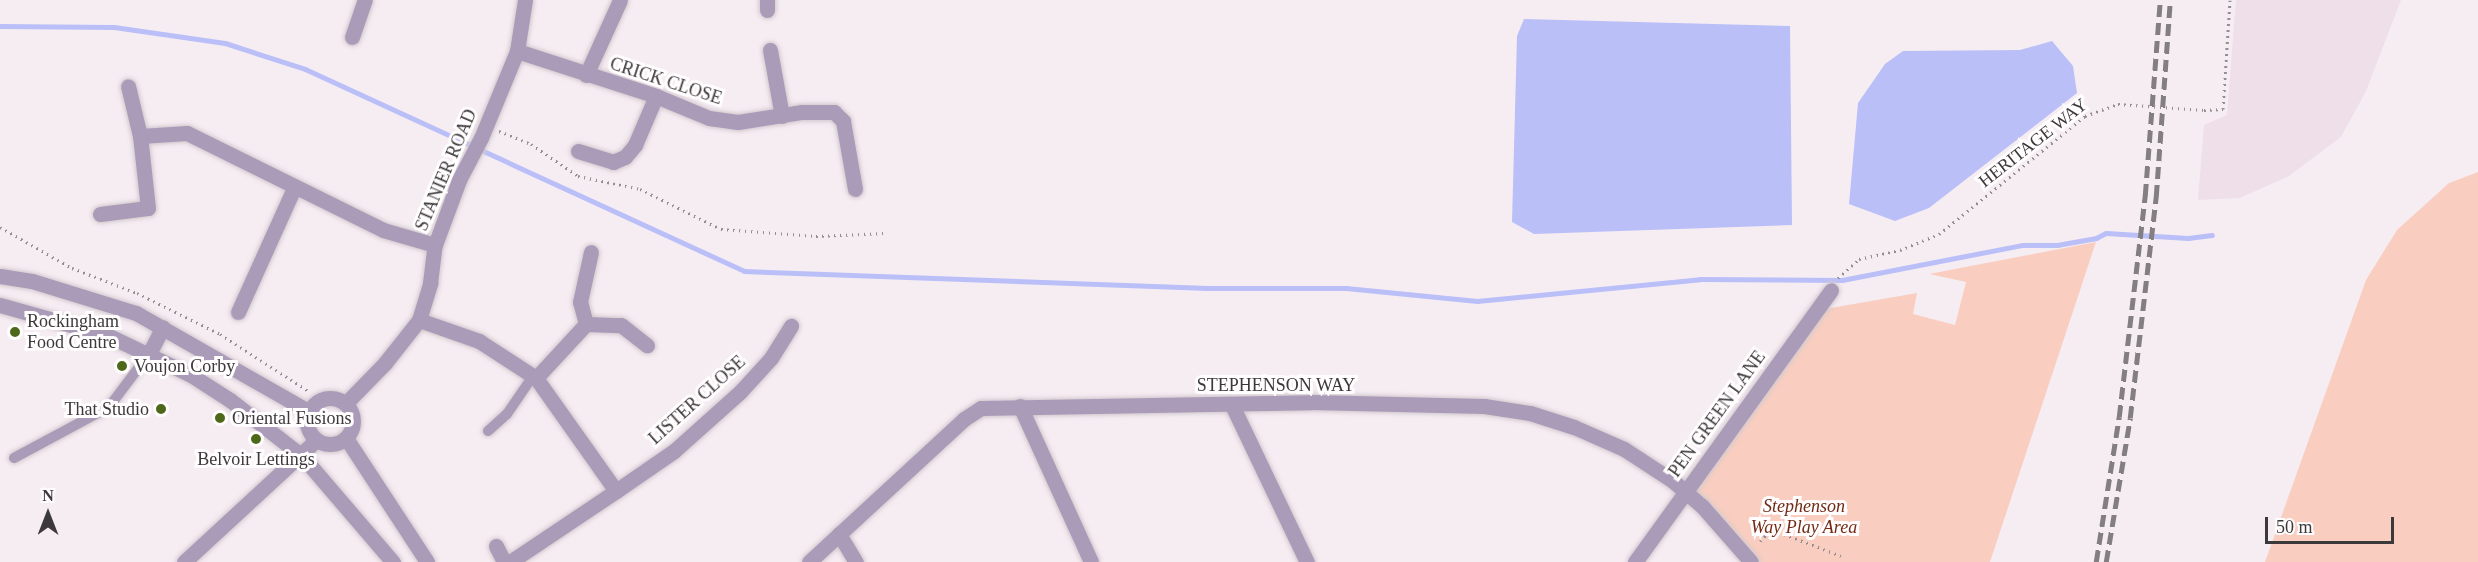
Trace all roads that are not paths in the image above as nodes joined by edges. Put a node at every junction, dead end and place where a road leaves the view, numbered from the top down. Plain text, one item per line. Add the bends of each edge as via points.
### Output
1 (365, 0) edge
2 (525, 0) edge
3 (620, 0) edge
4 (352, 37) dead end
5 (770, 50) dead end
6 (517, 51) junction
7 (586, 75) junction
8 (128, 86) dead end
9 (656, 96) junction
10 (782, 116) junction
11 (140, 136) junction
12 (578, 151) dead end
13 (294, 188) junction
14 (855, 189) dead end
15 (100, 214) dead end
16 (435, 245) junction
17 (591, 252) dead end
18 (0, 276) edge
19 (1831, 290) dead end
20 (0, 306) edge
21 (238, 312) dead end
22 (419, 320) junction
23 (586, 324) junction
24 (791, 326) dead end
25 (163, 327) junction
26 (647, 345) dead end
27 (149, 354) junction
28 (534, 376) junction
29 (345, 403) junction
30 (1232, 405) junction
31 (1020, 406) junction
32 (308, 411) junction
33 (488, 431) dead end
34 (346, 438) junction
35 (316, 440) junction
36 (302, 456) junction
37 (14, 458) dead end
38 (616, 491) junction
39 (1684, 493) junction
40 (839, 534) junction
41 (496, 546) dead end
42 (422, 561) edge
43 (184, 562) edge
44 (393, 562) edge
45 (504, 562) edge
46 (510, 562) edge
47 (809, 562) edge
48 (856, 562) edge
49 (1091, 562) edge
50 (1307, 562) edge
51 (1635, 562) edge
52 (1751, 562) edge

1 - 4 street
2 - 6 street, STANIER ROAD
3 - 7 street
5 - 10 street
6 - 7 street, CRICK CLOSE
6 - 16 street, STANIER ROAD via 484,133 459,180
7 - 9 street, CRICK CLOSE
8 - 11 street
9 - 10 street, CRICK CLOSE via 709,118 738,122
9 - 12 street via 635,145 625,157 613,162
10 - 14 street, CRICK CLOSE via 834,112 843,121
11 - 13 street via 187,133
11 - 15 street via 148,208
13 - 16 street via 383,230
13 - 21 street
16 - 22 street, STANIER ROAD via 430,284
17 - 23 street via 580,302
18 - 25 street via 32,281 136,313
19 - 39 street, PEN GREEN LANE
20 - 27 street via 48,316
22 - 28 street via 479,341
22 - 29 street, STANIER ROAD via 385,363
23 - 26 street via 621,325
23 - 28 street
24 - 38 street, LISTER CLOSE via 771,358 740,392 674,451
25 - 27 street
25 - 32 street
27 - 36 street via 230,400
27 - 37 lane via 109,407
28 - 33 lane via 507,414
28 - 38 street
29 - 32 street via 326,398
29 - 34 street via 354,419
30 - 31 street, STEPHENSON WAY
30 - 39 street, STEPHENSON WAY via 1311,402 1484,406 1530,413 1624,449
30 - 50 street
31 - 40 street, STEPHENSON WAY via 981,408 964,418
31 - 49 street
32 - 35 street via 307,425
34 - 35 street via 332,444
34 - 42 street
35 - 36 street
36 - 43 street
36 - 44 street
38 - 46 street, LISTER CLOSE
39 - 51 street, PEN GREEN LANE
39 - 52 street, STEPHENSON WAY via 1702,506
40 - 47 street, STEPHENSON WAY
40 - 48 street
41 - 45 street

